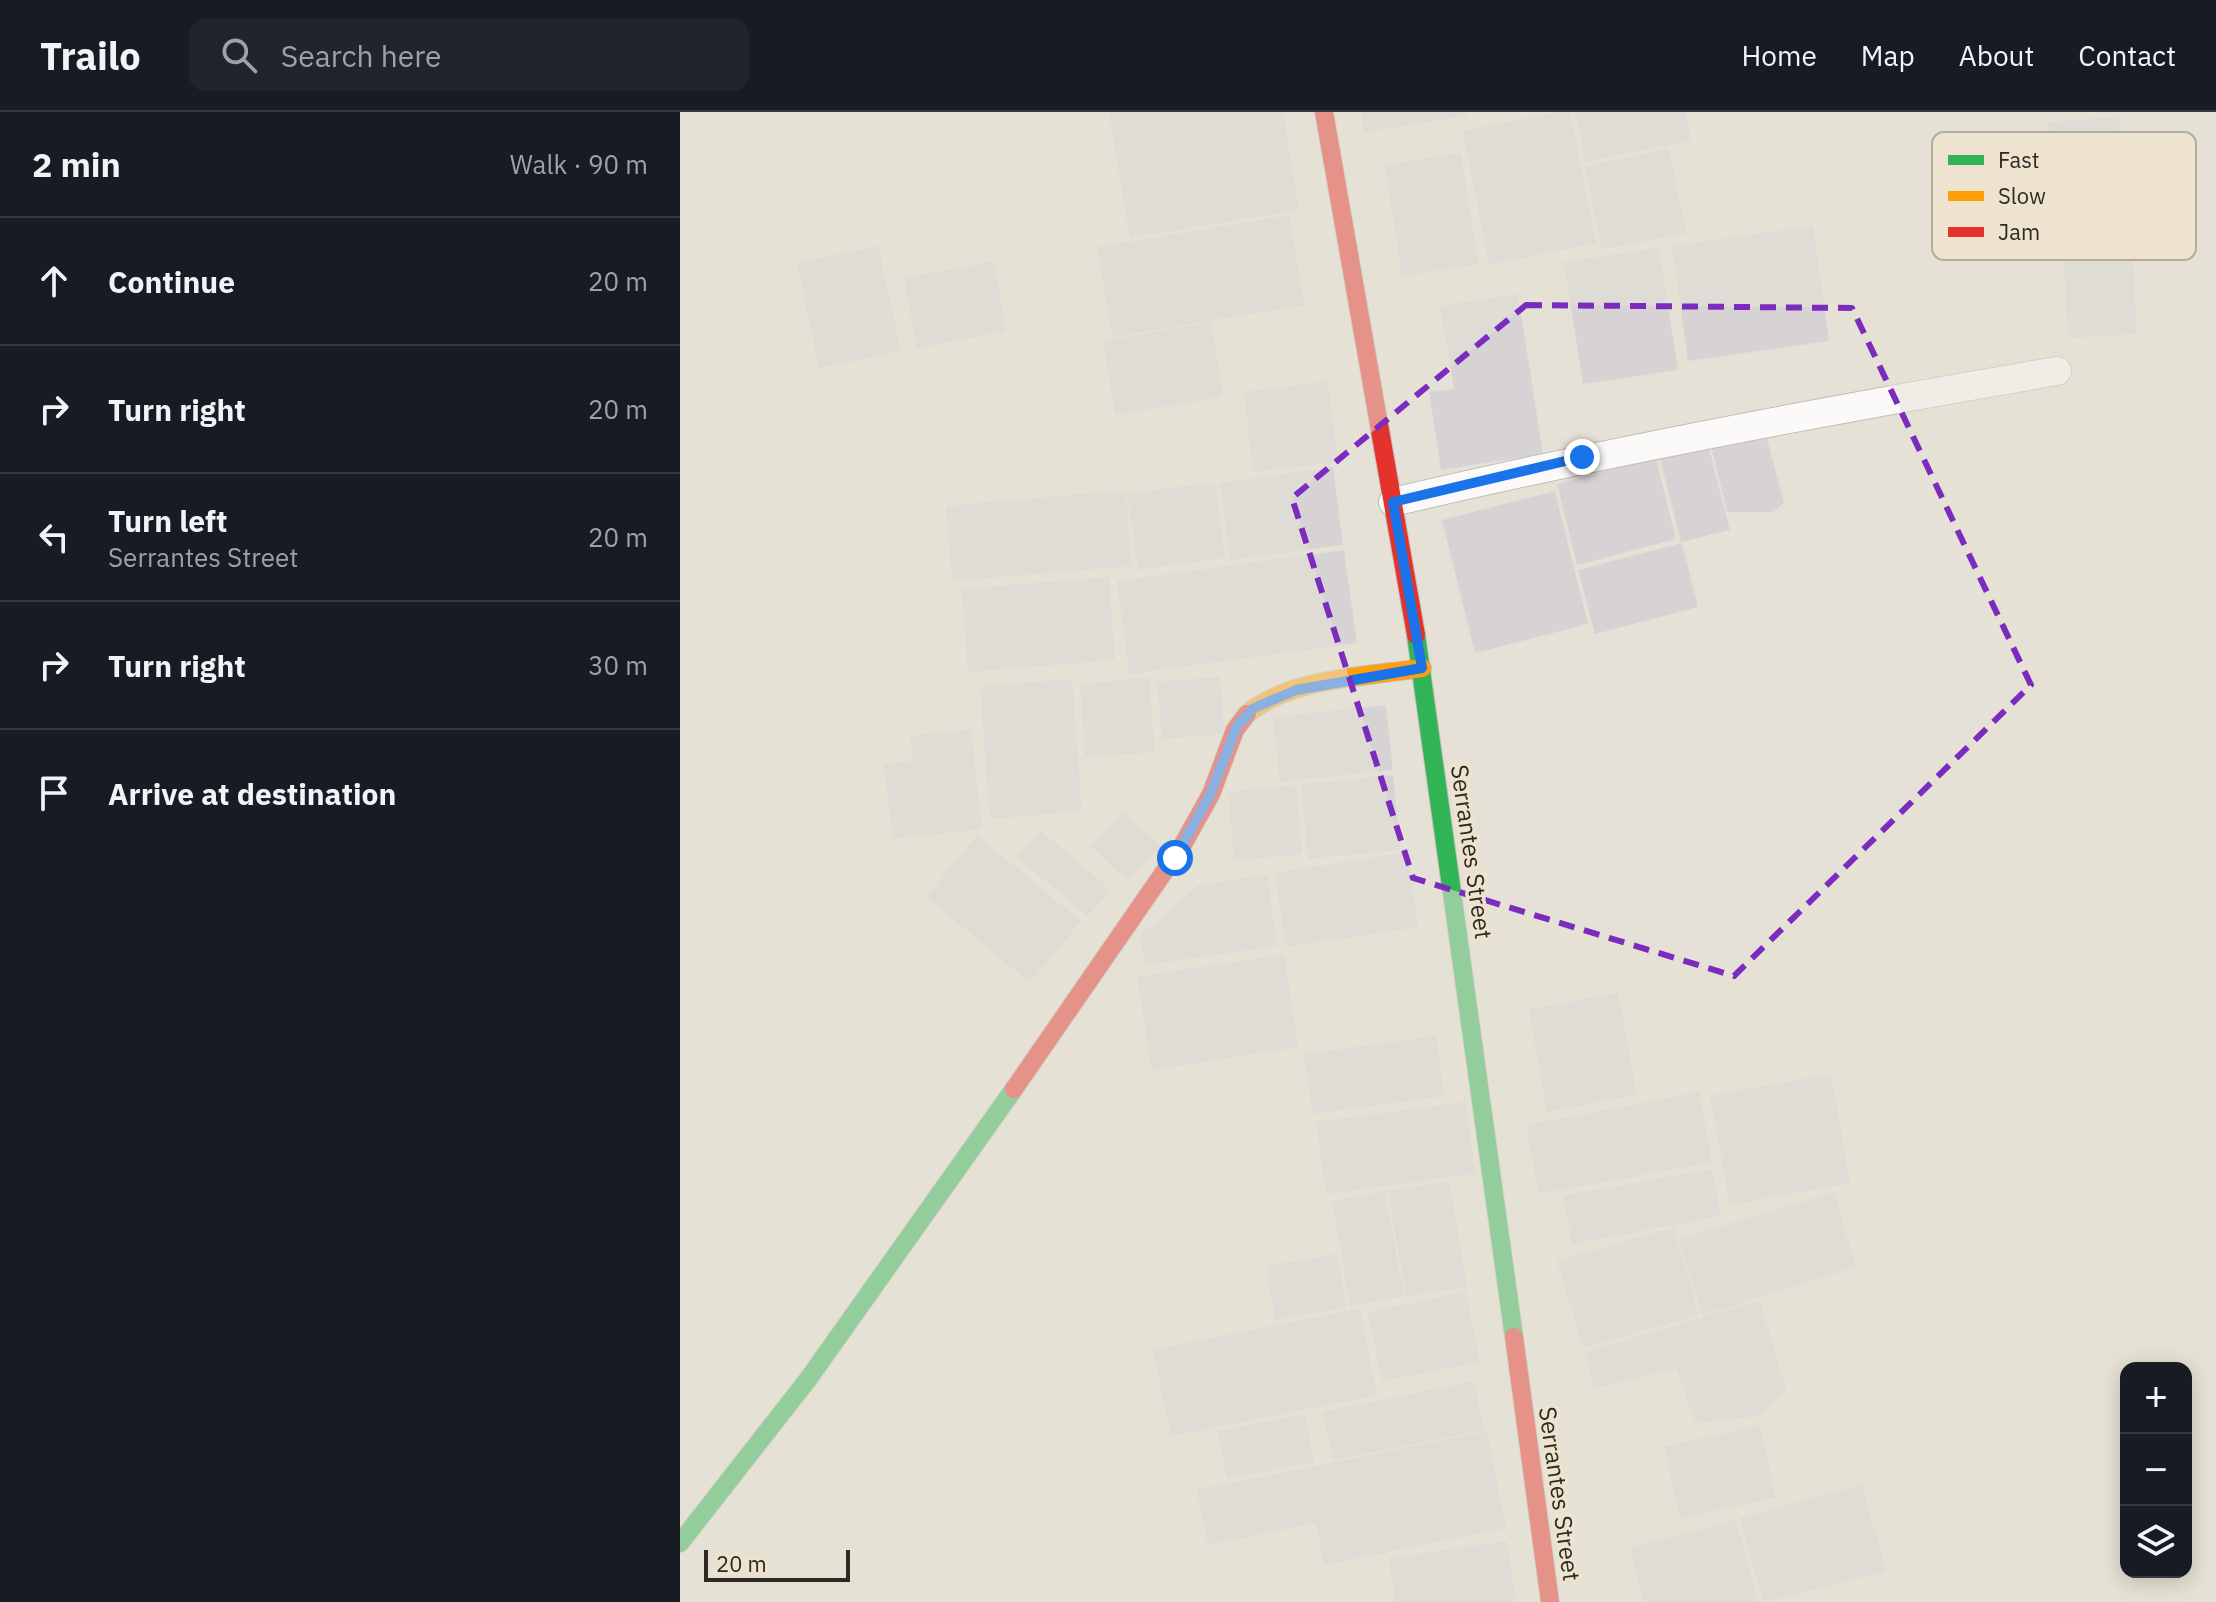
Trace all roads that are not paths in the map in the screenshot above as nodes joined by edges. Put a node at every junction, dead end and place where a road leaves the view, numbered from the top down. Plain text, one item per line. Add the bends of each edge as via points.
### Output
1 (1324, 112) edge
2 (2057, 371) dead end
3 (1393, 502) junction
4 (1422, 668) junction
5 (680, 1543) edge
6 (1550, 1602) edge

1 - 3 main road, Serrantes Street
2 - 3 lane via 1582,457
3 - 4 main road, Serrantes Street
4 - 5 main road via 1296,690 1261,703 1244,717 1175,858 1068,1005 925,1220
4 - 6 main road, Serrantes Street

